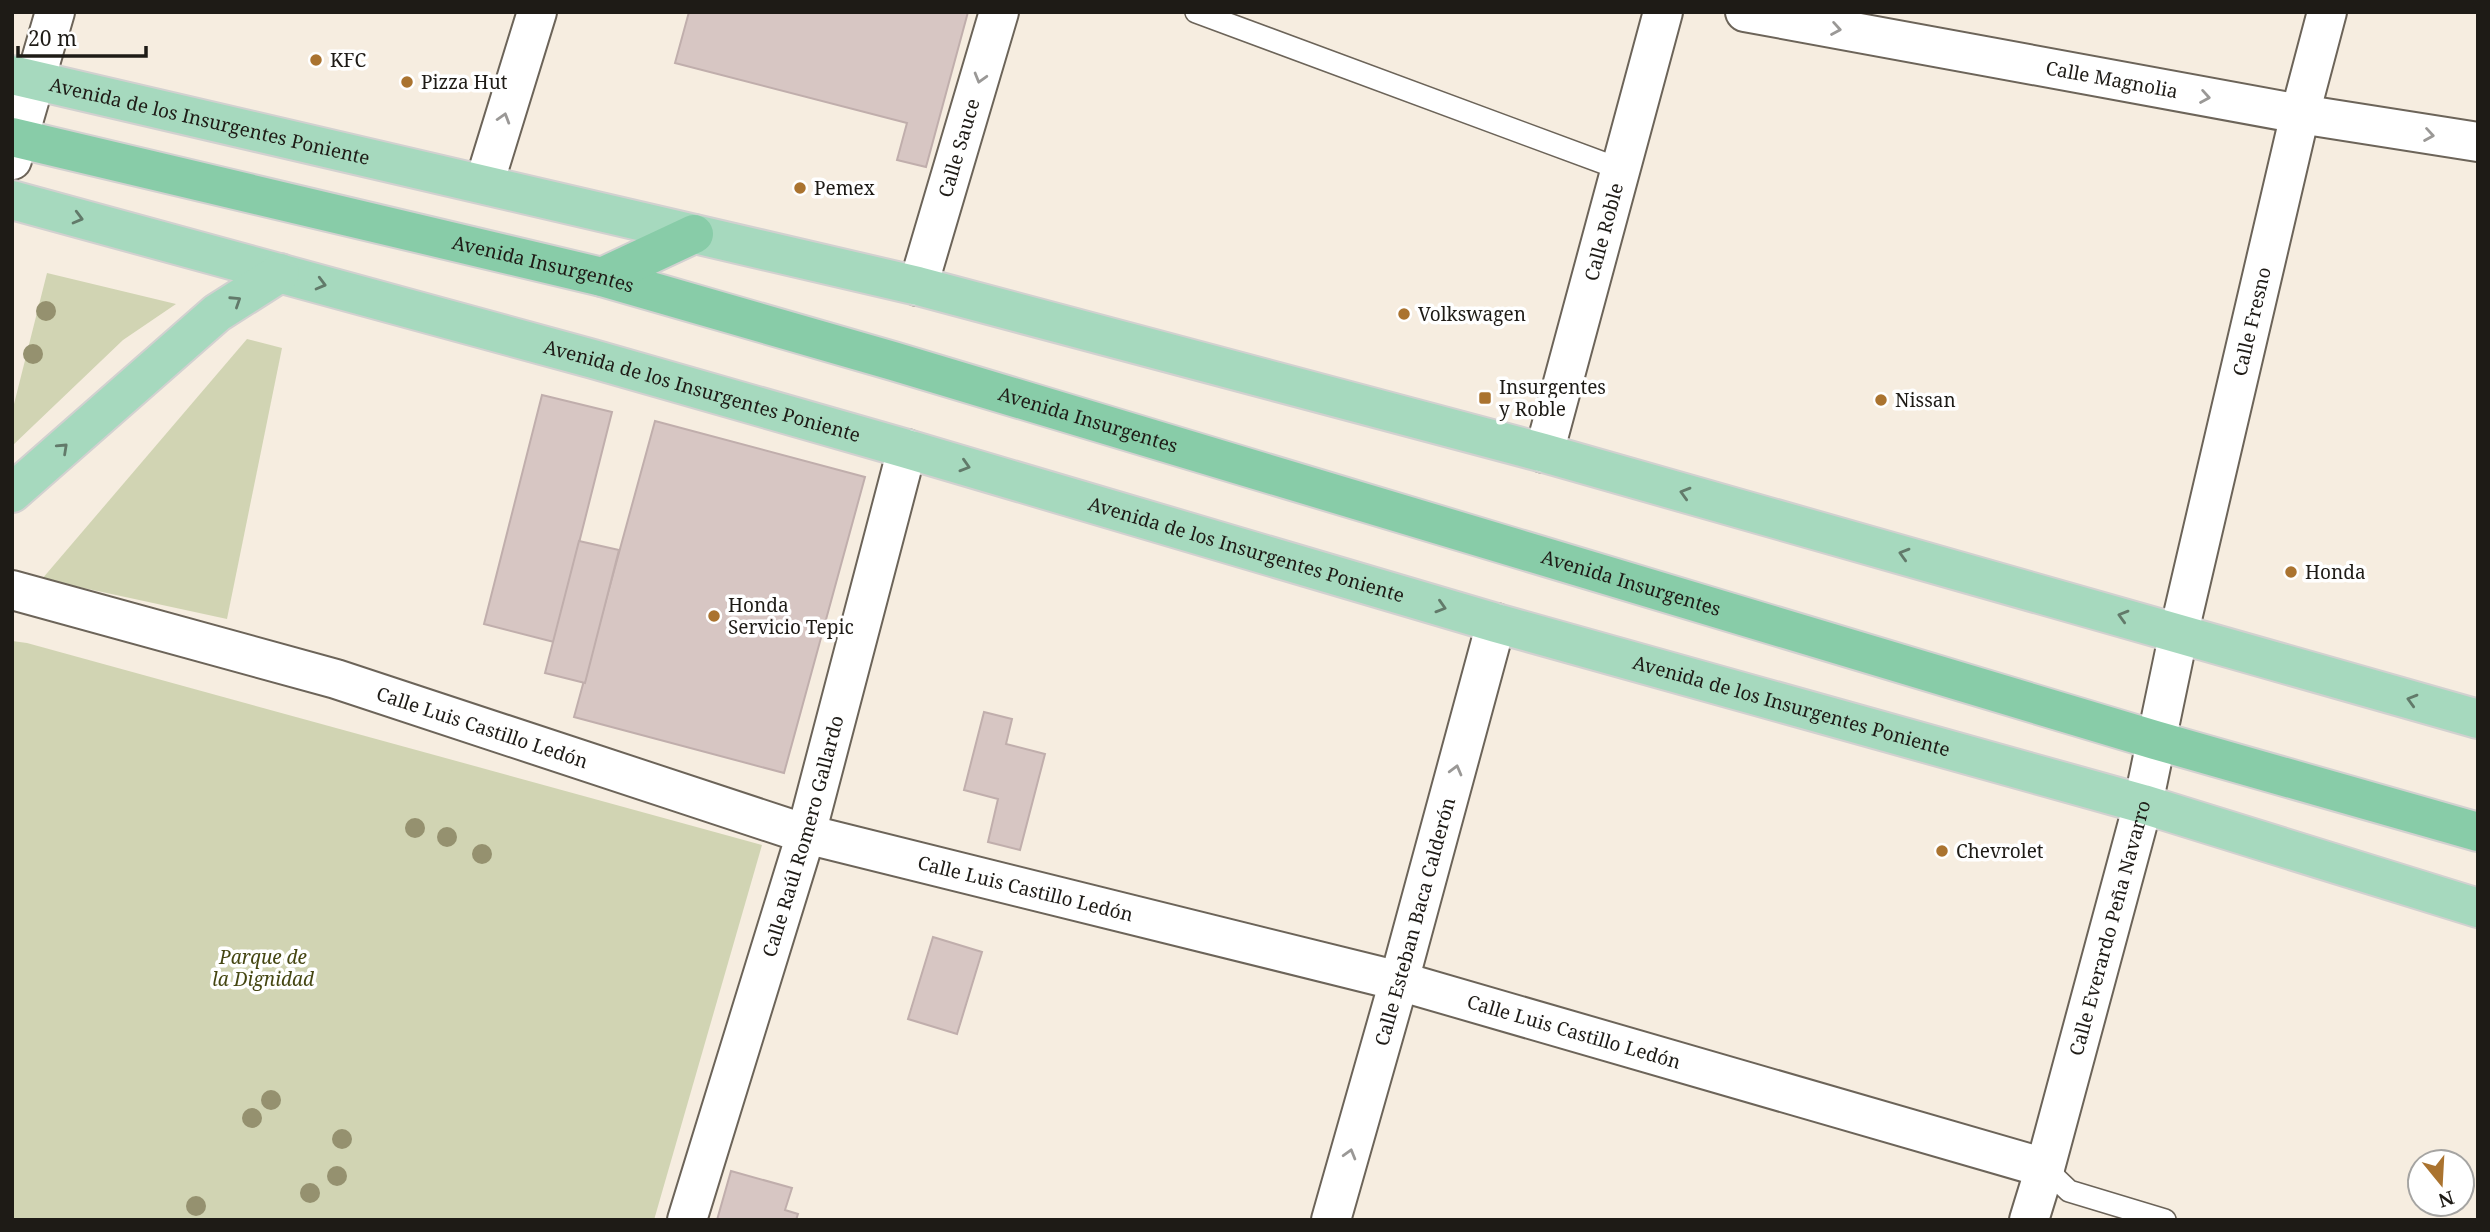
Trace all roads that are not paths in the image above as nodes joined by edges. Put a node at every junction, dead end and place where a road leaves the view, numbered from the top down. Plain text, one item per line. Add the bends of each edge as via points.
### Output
1 (55, 12) edge
2 (537, 12) edge
3 (999, 12) edge
4 (1196, 12) edge
5 (1663, 12) edge
6 (1745, 12) edge
7 (2327, 12) edge
8 (24, 77) edge
9 (2300, 114) junction
10 (2478, 142) edge
11 (14, 145) edge
12 (1620, 169) junction
13 (484, 184) junction
14 (12, 200) edge
15 (694, 234) junction
16 (280, 273) junction
17 (601, 277) junction
18 (918, 286) junction
19 (907, 449) junction
20 (1544, 453) junction
21 (12, 493) edge
22 (12, 590) edge
23 (1496, 623) junction
24 (2179, 632) junction
25 (2478, 719) edge
26 (2155, 740) junction
27 (2143, 804) junction
28 (2478, 832) edge
29 (806, 834) junction
30 (2478, 908) edge
31 (1399, 981) junction
32 (2045, 1168) junction
33 (1342, 1217) edge
34 (687, 1220) edge
35 (2029, 1220) edge
36 (2165, 1220) edge

1 - 8 street
13 -> 2 street
3 -> 18 street, Calle Sauce
4 - 12 lane
5 - 12 street, Calle Roble
6 -> 9 street, Calle Magnolia
7 - 9 street, Calle Fresno
8 - 11 street
8 - 13 main road, Avenida de los Insurgentes Poniente
9 -> 10 street, Calle Magnolia
9 - 24 street, Calle Fresno
11 - 17 highway, Avenida Insurgentes
12 - 20 street, Calle Roble
13 - 15 main road, Avenida de los Insurgentes Poniente
14 -> 16 main road, Avenida de los Insurgentes Poniente
15 - 17 highway
15 - 18 main road, Avenida de los Insurgentes Poniente
16 -> 19 main road, Avenida de los Insurgentes Poniente
21 -> 16 main road via 217,313
17 - 26 highway, Avenida Insurgentes
18 - 20 main road, Avenida de los Insurgentes Poniente
19 -> 23 main road, Avenida de los Insurgentes Poniente
19 - 29 street, Calle Raúl Romero Gallardo
24 -> 20 main road, Avenida de los Insurgentes Poniente
22 - 29 street, Calle Luis Castillo Ledón via 336,679
23 - 27 main road, Avenida de los Insurgentes Poniente
31 -> 23 street, Calle Esteban Baca Calderón
25 -> 24 main road, Avenida de los Insurgentes Poniente
24 - 26 street, Calle Everardo Peña Navarro
26 - 27 street, Calle Everardo Peña Navarro
26 - 28 highway
27 - 30 main road, Avenida de los Insurgentes Poniente
27 - 32 street, Calle Everardo Peña Navarro
29 - 31 street, Calle Luis Castillo Ledón
29 - 34 street, Calle Raúl Romero Gallardo
31 - 32 street, Calle Luis Castillo Ledón
33 -> 31 street, Calle Esteban Baca Calderón
32 - 35 street, Calle Everardo Peña Navarro
32 - 36 lane via 2069,1191

